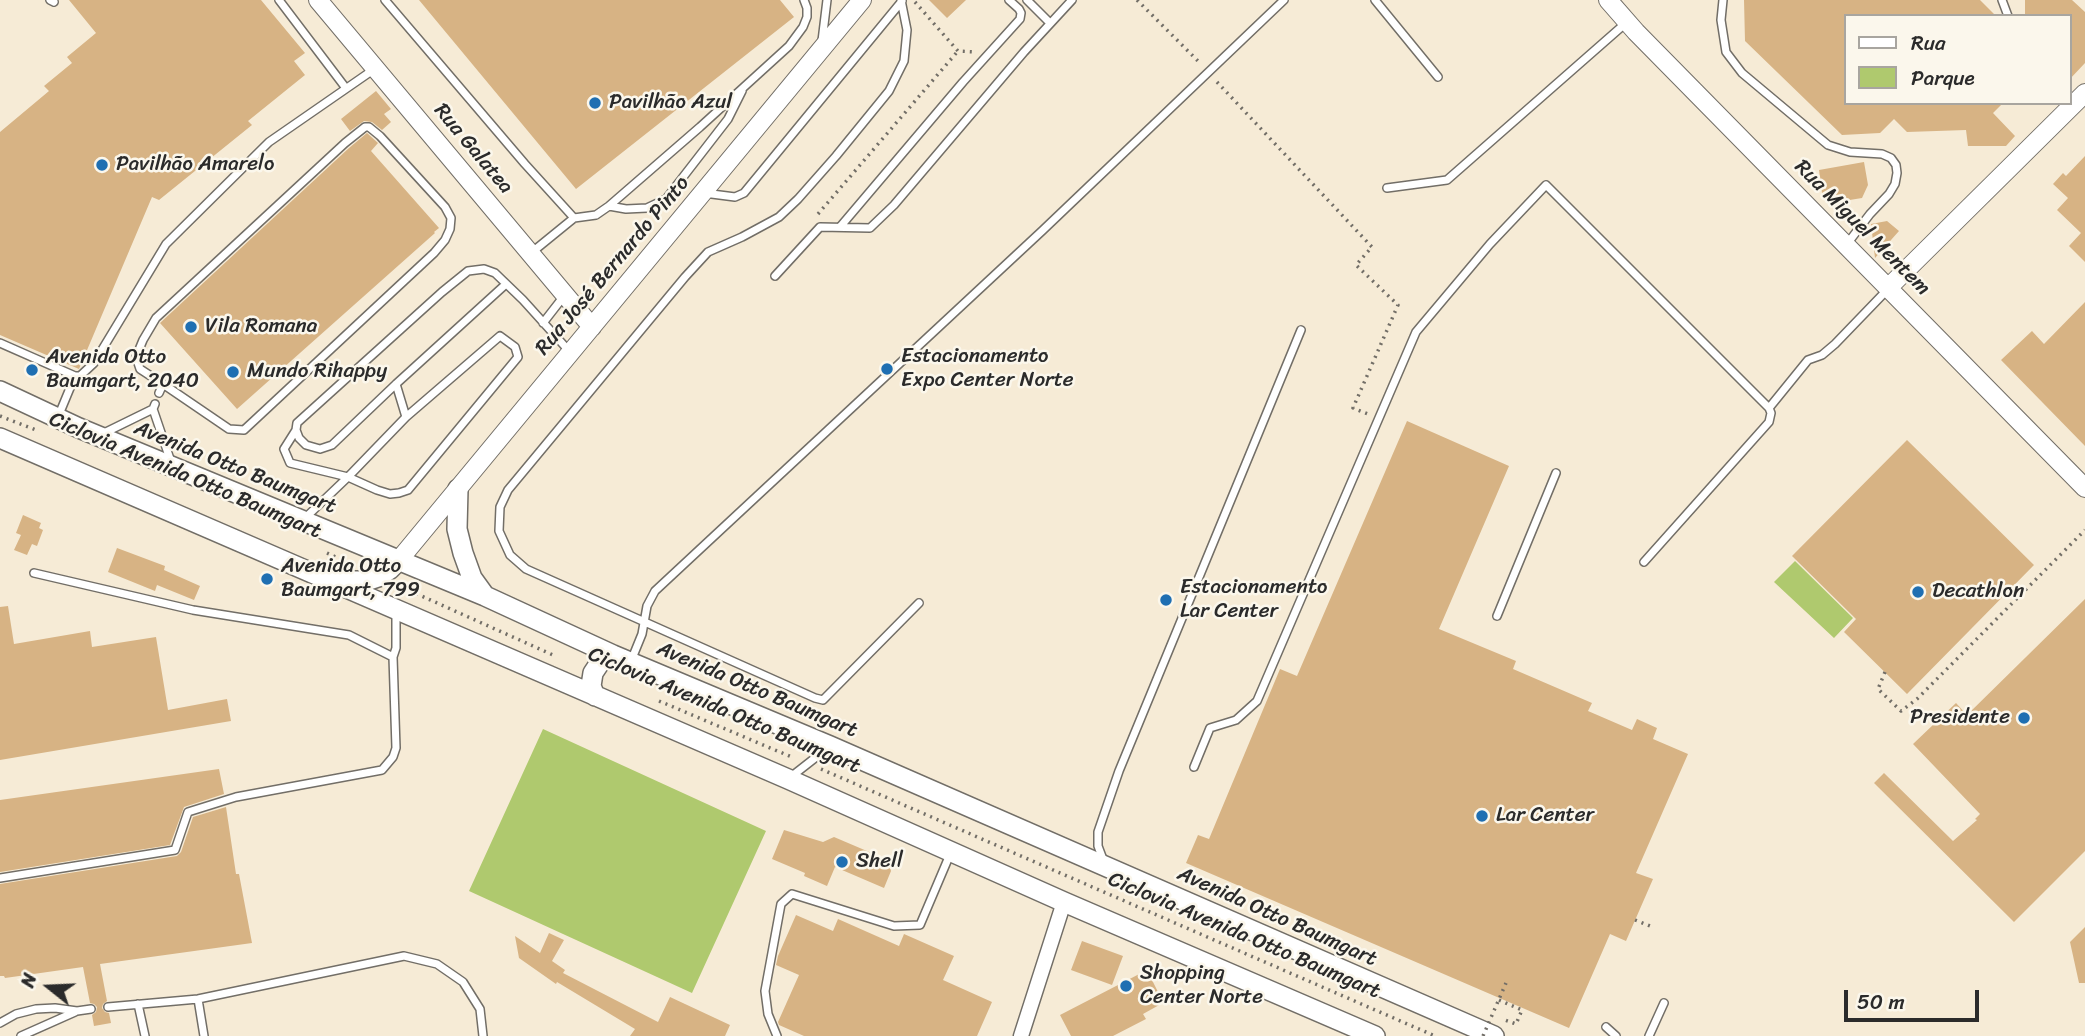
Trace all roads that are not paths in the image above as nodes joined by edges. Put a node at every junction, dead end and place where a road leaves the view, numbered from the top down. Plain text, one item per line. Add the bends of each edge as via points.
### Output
1 (279, 0) edge
2 (318, 0) edge
3 (385, 0) edge
4 (804, 0) edge
5 (827, 0) edge
6 (862, 0) edge
7 (1009, 0) edge
8 (1027, 0) edge
9 (1072, 0) edge
10 (1284, 0) edge
11 (1375, 0) edge
12 (1608, 0) edge
13 (1723, 0) edge
14 (901, 1) edge
15 (1627, 22) junction
16 (1050, 23) junction
17 (821, 49) junction
18 (376, 69) junction
19 (1438, 77) dead end
20 (744, 87) junction
21 (345, 88) junction
22 (2085, 93) edge
23 (1387, 188) dead end
24 (704, 193) junction
25 (609, 206) junction
26 (574, 218) junction
27 (840, 227) junction
28 (1847, 245) junction
29 (531, 253) junction
30 (775, 276) dead end
31 (506, 284) junction
32 (1889, 287) junction
33 (565, 295) junction
34 (543, 323) junction
35 (592, 327) junction
36 (1301, 330) dead end
37 (0, 343) edge
38 (571, 353) junction
39 (75, 376) junction
40 (163, 384) junction
41 (396, 384) junction
42 (0, 391) edge
43 (159, 393) dead end
44 (1769, 408) junction
45 (406, 417) junction
46 (57, 418) junction
47 (296, 430) junction
48 (98, 436) junction
49 (0, 438) edge
50 (172, 466) junction
51 (1556, 473) dead end
52 (348, 477) junction
53 (2085, 488) edge
54 (457, 489) junction
55 (302, 520) junction
56 (398, 560) junction
57 (1644, 562) dead end
58 (34, 573) dead end
59 (315, 574) junction
60 (485, 596) junction
61 (919, 603) dead end
62 (396, 609) junction
63 (1497, 616) dead end
64 (645, 622) junction
65 (393, 657) junction
66 (622, 658) junction
67 (595, 696) junction
68 (830, 746) junction
69 (1194, 767) dead end
70 (789, 779) junction
71 (951, 852) junction
72 (1106, 866) junction
73 (0, 878) edge
74 (1064, 902) junction
75 (198, 999) junction
76 (1664, 1003) dead end
77 (138, 1004) junction
78 (108, 1007) dead end
79 (90, 1009) dead end
80 (77, 1011) junction
81 (0, 1023) edge
82 (1606, 1027) dead end
83 (1499, 1028) edge
84 (1475, 1032) edge
85 (21, 1036) edge
86 (145, 1036) edge
87 (204, 1036) edge
88 (483, 1036) edge
89 (777, 1036) edge
90 (1021, 1036) edge
91 (1375, 1036) edge
92 (1616, 1036) edge
93 (1649, 1036) edge

1 - 21 lane
2 - 18 street, Rua Galatea
3 - 26 lane
4 - 20 lane via 807,17 803,27
5 - 17 lane
6 - 17 street, Rua José Bernardo Pinto
7 - 27 lane via 1019,9 1020,19
8 - 16 lane
9 - 16 lane
10 - 64 lane via 655,591
11 - 19 lane
12 - 15 street, Rua Miguel Mentem
13 - 28 lane via 1726,52 1742,73 1828,145 1882,154 1896,165 1898,173 1889,194
14 - 24 lane via 744,193 735,197
14 - 64 lane via 907,30 904,61 889,91 779,217 708,252 692,269 508,490 500,507 499,531 510,555 526,569
15 - 23 lane via 1447,180
15 - 28 street, Rua Miguel Mentem
16 - 27 lane via 894,205 870,228
17 - 24 street, Rua José Bernardo Pinto
18 - 21 lane
18 - 29 street, Rua Galatea
20 - 25 lane
20 - 25 lane via 728,119 666,199 647,208
21 - 39 lane via 269,142 166,244 94,363
22 - 32 street
24 - 35 street, Rua José Bernardo Pinto
25 - 26 lane via 596,215
26 - 29 lane
27 - 30 lane via 820,228
28 - 32 street, Rua Miguel Mentem
29 - 33 street, Rua Galatea
31 - 34 lane
31 - 41 lane
31 - 47 lane via 495,273 468,271 297,423
32 - 44 lane via 1835,344 1808,360
32 - 53 street, Rua Miguel Mentem
33 - 34 lane
33 - 35 street, Rua Galatea
34 - 38 lane
35 - 38 street, Rua José Bernardo Pinto
36 - 72 lane via 1119,771 1098,832
37 - 39 lane
38 - 54 street, Rua José Bernardo Pinto
39 - 46 lane
40 - 40 lane via 229,429 244,430 434,253 450,229 445,207 380,136 365,127 156,318 136,357 140,369
40 - 43 lane
41 - 45 lane
41 - 47 lane via 332,445 320,449 306,445
42 - 46 main road, Avenida Otto Baumgart
44 - 57 lane via 1769,422
44 - 69 lane via 1546,186 1416,332 1257,701 1236,720 1210,728
45 - 52 lane
45 - 52 lane via 500,336 515,347 518,357 408,490 390,494
46 - 48 main road, Avenida Otto Baumgart
47 - 52 lane via 284,449 290,463
48 - 50 main road, Avenida Otto Baumgart
48 - 50 lane via 154,407
49 - 59 main road
50 - 55 main road, Avenida Otto Baumgart
51 - 63 lane
52 - 55 lane
54 - 56 street, Rua José Bernardo Pinto
54 - 60 main road via 457,529 463,553
55 - 56 main road, Avenida Otto Baumgart
56 - 59 main road via 366,581
56 - 60 main road, Avenida Otto Baumgart
58 - 65 lane via 193,610 348,635
59 - 62 main road
60 - 66 main road, Avenida Otto Baumgart
61 - 64 lane via 822,700
62 - 65 lane
62 - 67 main road
64 - 66 lane via 642,634
65 - 73 lane via 396,748 382,770 236,797 188,812 174,850
66 - 67 main road via 601,661 593,673
66 - 68 main road, Avenida Otto Baumgart
67 - 70 main road
68 - 70 lane
68 - 72 main road, Avenida Otto Baumgart
70 - 71 main road
71 - 74 main road
71 - 89 lane via 920,925 894,926 792,894 781,904 765,991
72 - 84 main road, Avenida Otto Baumgart
74 - 90 street
74 - 91 main road
75 - 77 lane
75 - 87 lane
75 - 88 lane via 404,956 437,964 463,982 480,1009
76 - 93 lane
77 - 78 lane
77 - 86 lane
79 - 80 lane
80 - 81 lane via 36,1009
80 - 85 lane
82 - 92 lane
83 - 84 main road, Avenida Otto Baumgart

